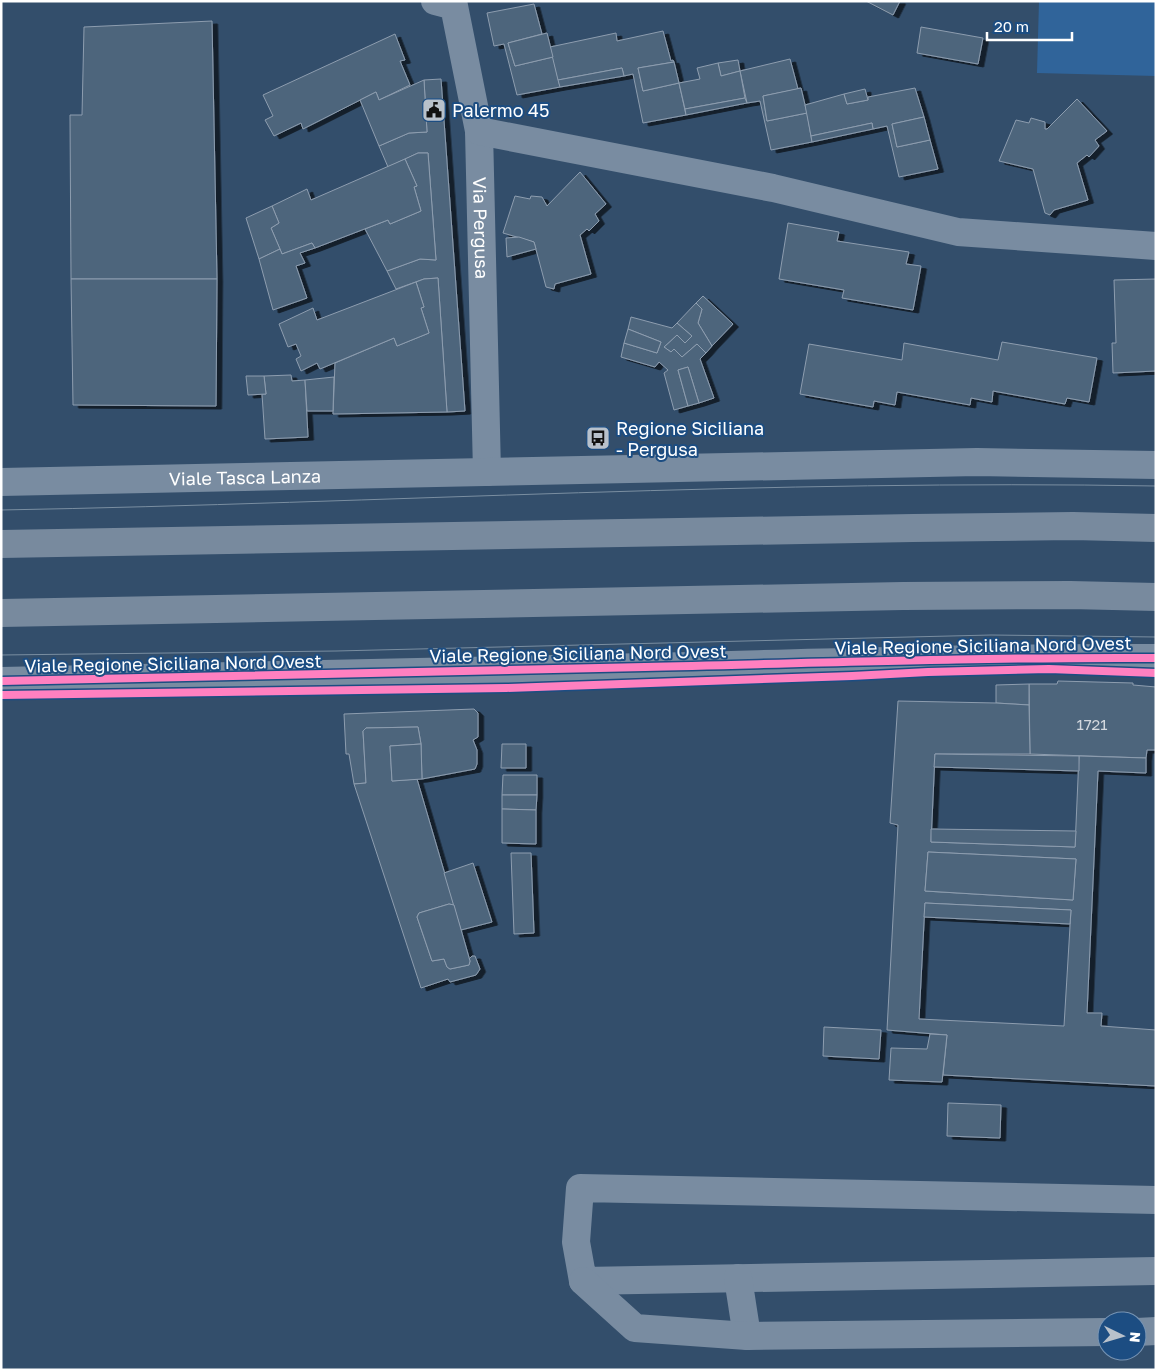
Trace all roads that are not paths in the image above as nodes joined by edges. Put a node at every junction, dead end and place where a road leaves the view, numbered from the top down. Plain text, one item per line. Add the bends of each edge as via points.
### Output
1 (450, 3) edge
2 (479, 131) junction
3 (1156, 246) edge
4 (1156, 465) edge
5 (487, 472) junction
6 (1, 482) edge
7 (1156, 528) edge
8 (1, 544) edge
9 (1156, 597) edge
10 (1, 613) edge
11 (1156, 658) edge
12 (1, 681) edge
13 (1156, 1200) edge
14 (1156, 1271) edge
15 (738, 1278) junction
16 (583, 1281) junction
17 (1097, 1332) edge
18 (747, 1336) junction

1 - 2 street, Via Pergusa
2 - 3 street via 774,188 958,232
2 - 5 street, Via Pergusa
4 - 5 street via 977,462
5 - 6 street, Viale Tasca Lanza
7 - 8 main road via 893,528
9 - 10 main road via 893,596
11 - 12 street, Viale Regione Siciliana Nord Ovest via 862,660
13 - 16 street via 580,1188 576,1242
14 - 15 street
15 - 16 street
15 - 18 street
16 - 18 street via 635,1328
17 - 18 street

